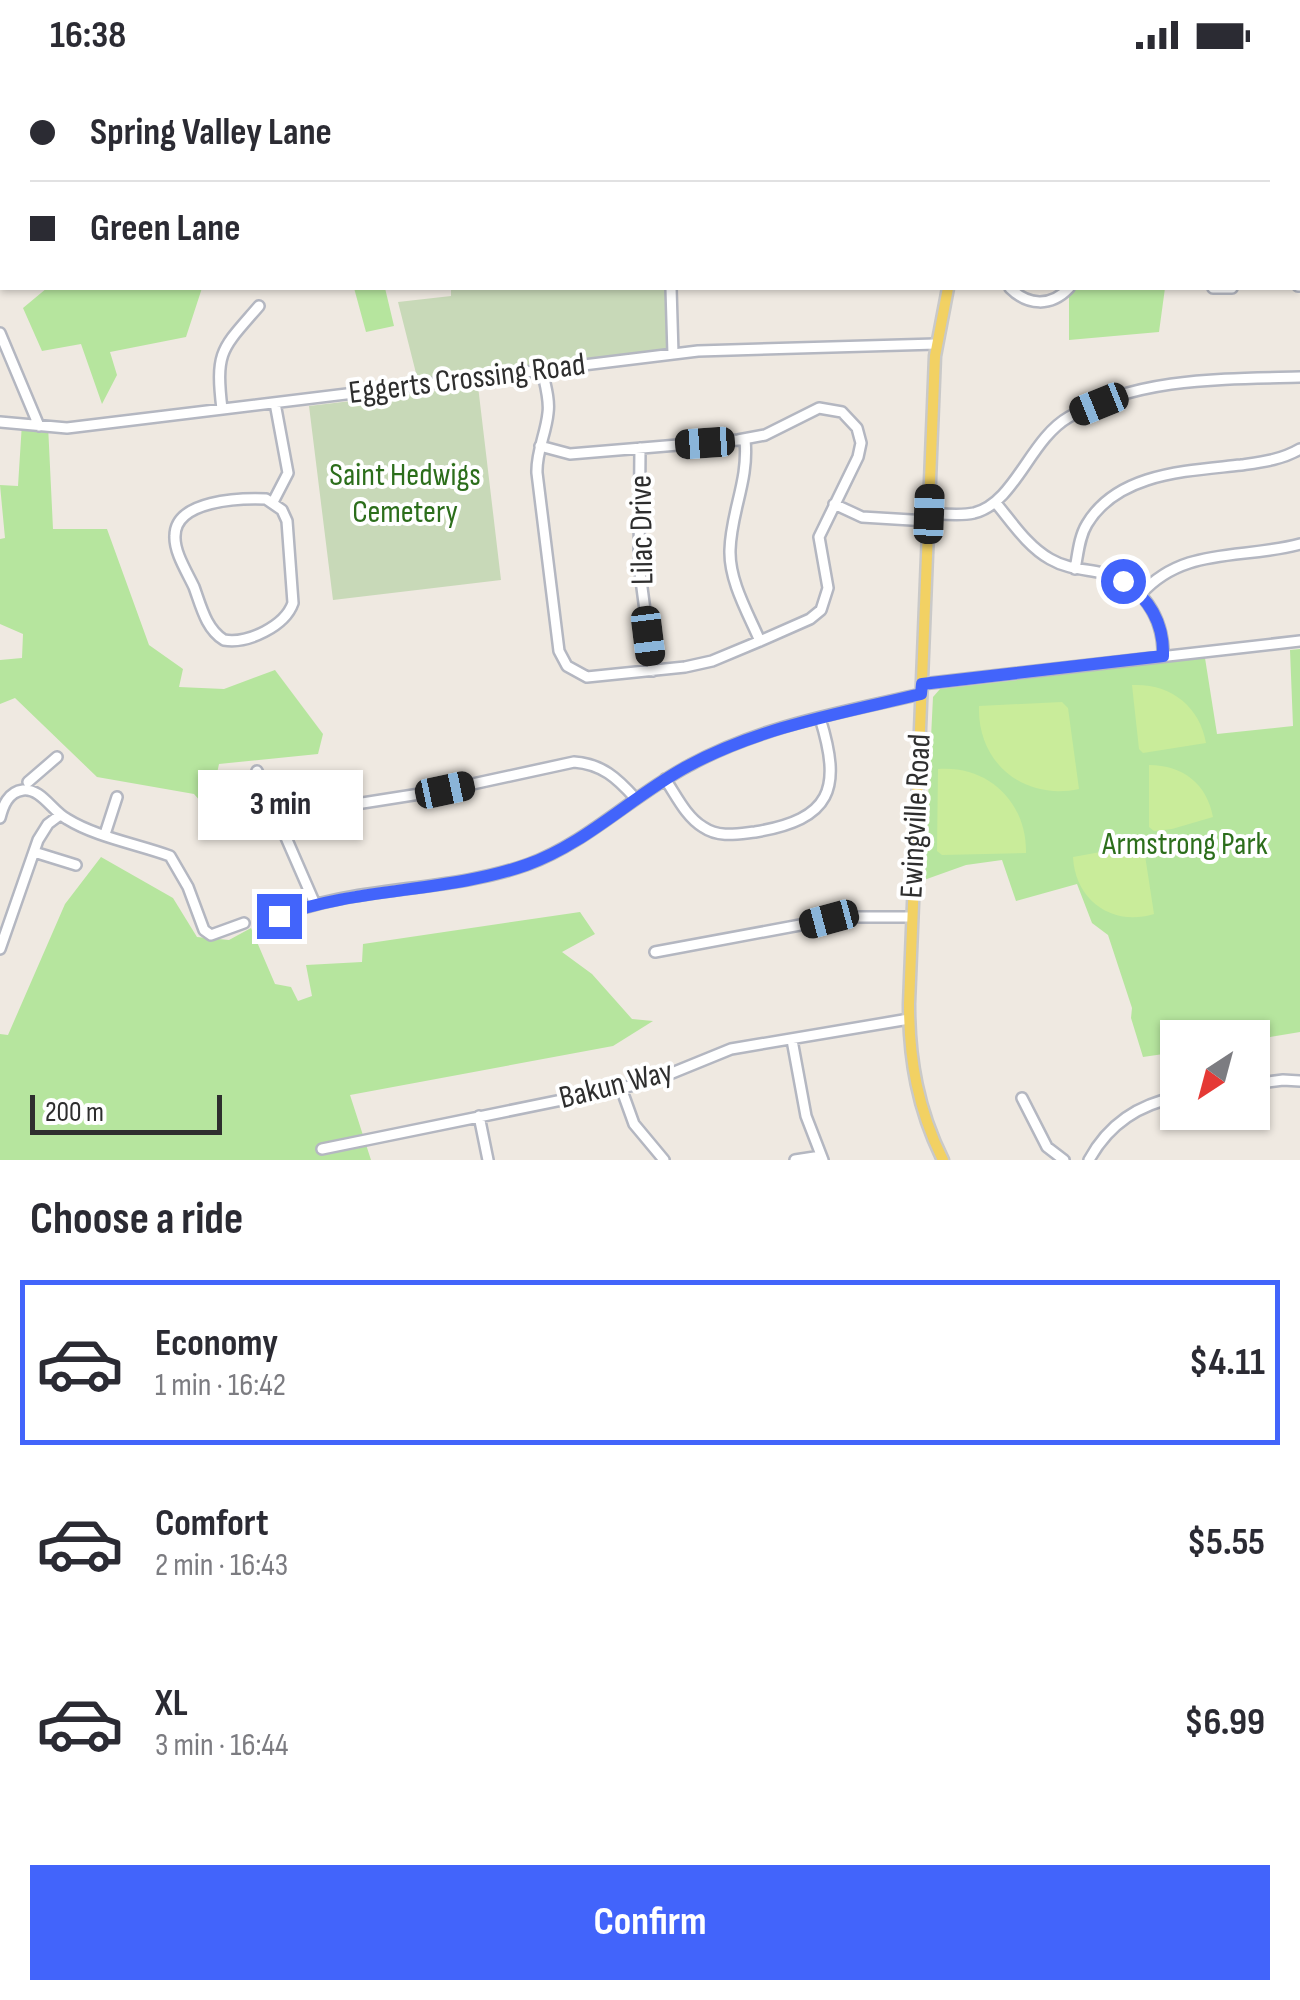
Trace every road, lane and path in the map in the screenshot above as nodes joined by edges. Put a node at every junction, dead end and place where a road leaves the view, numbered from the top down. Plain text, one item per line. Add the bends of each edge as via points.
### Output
1 (671, 290) edge
2 (948, 290) edge
3 (1012, 290) edge
4 (1067, 290) edge
5 (259, 306) dead end
6 (0, 333) edge
7 (936, 344) junction
8 (673, 354) junction
9 (542, 370) junction
10 (1300, 376) edge
11 (275, 402) junction
12 (222, 409) junction
13 (0, 422) edge
14 (38, 426) junction
15 (745, 440) junction
16 (540, 446) junction
17 (640, 448) junction
18 (1300, 449) edge
19 (273, 502) junction
20 (995, 502) junction
21 (834, 504) junction
22 (928, 517) junction
23 (1300, 544) edge
24 (1074, 569) junction
25 (1140, 594) junction
26 (760, 641) junction
27 (1300, 641) edge
28 (1163, 656) junction
29 (652, 671) junction
30 (921, 689) junction
31 (820, 718) junction
32 (57, 756) dead end
33 (257, 771) dead end
34 (665, 779) junction
35 (28, 782) dead end
36 (117, 797) dead end
37 (635, 798) junction
38 (60, 815) junction
39 (0, 818) edge
40 (280, 823) junction
41 (105, 834) junction
42 (34, 852) junction
43 (76, 866) dead end
44 (315, 904) junction
45 (911, 917) junction
46 (270, 920) dead end
47 (244, 923) dead end
48 (0, 949) edge
49 (655, 952) dead end
50 (909, 1020) junction
51 (792, 1040) junction
52 (1300, 1081) edge
53 (1270, 1082) edge
54 (621, 1088) junction
55 (1022, 1098) dead end
56 (1160, 1101) edge
57 (479, 1116) junction
58 (322, 1149) dead end
59 (822, 1158) edge
60 (488, 1160) edge
61 (664, 1160) edge
62 (795, 1160) edge
63 (943, 1160) edge
64 (1064, 1160) edge
65 (1089, 1160) edge

1 - 8 street
2 - 7 main road, Ewingville Road
3 - 4 street via 1043,302
5 - 12 street via 222,352
6 - 14 street
7 - 8 street, Eggerts Crossing Road
7 - 22 main road, Ewingville Road
8 - 9 street, Eggerts Crossing Road
9 - 11 street, Eggerts Crossing Road
9 - 16 street via 548,408
10 - 20 street via 1178,383 1078,412 1046,434
11 - 12 street, Eggerts Crossing Road
11 - 19 street via 288,473
12 - 14 street, Eggerts Crossing Road via 84,427
13 - 14 street, Eggerts Crossing Road
15 - 17 street
15 - 21 street via 819,408 842,412 860,435 858,457
15 - 26 street via 745,478 730,553
16 - 17 street via 570,454
16 - 29 street via 537,473 559,651 573,671 594,678
17 - 29 street, Lilac Drive via 640,565
18 - 24 street via 1279,459 1168,474 1128,489 1092,516
19 - 19 street via 203,505 177,525 176,545 210,628 224,640 279,624 292,608 286,521
20 - 22 street via 975,513
20 - 24 street via 1032,546
21 - 22 street via 862,517
21 - 26 street via 819,537 825,603 810,619
22 - 30 main road, Ewingville Road
23 - 25 street via 1178,564
24 - 25 street via 1113,576
25 - 28 street via 1159,625
26 - 29 street via 704,663
27 - 28 street
28 - 30 street
30 - 31 street
30 - 45 main road, Ewingville Road
31 - 34 street via 736,743
31 - 34 street via 831,777 819,804 796,823 736,835 711,832 690,816
32 - 35 street
33 - 40 street
34 - 37 street
36 - 41 street
37 - 40 street via 612,774 574,762 318,810
37 - 44 street via 526,865
38 - 39 street via 26,790 10,796
38 - 41 street
38 - 42 street
40 - 44 street
41 - 47 street via 170,856 204,930 212,935
42 - 43 street
42 - 48 street
44 - 46 street
45 - 49 street via 843,916
45 - 50 main road, Ewingville Road
50 - 51 street, Bakun Way
50 - 63 main road, Ewingville Road via 916,1083
51 - 54 street, Bakun Way via 730,1050
51 - 59 street via 800,1092
52 - 53 street
54 - 57 street, Bakun Way
54 - 61 street via 634,1124
55 - 64 street via 1047,1147
56 - 65 street via 1129,1115
57 - 58 street, Bakun Way
57 - 60 street
59 - 62 street

